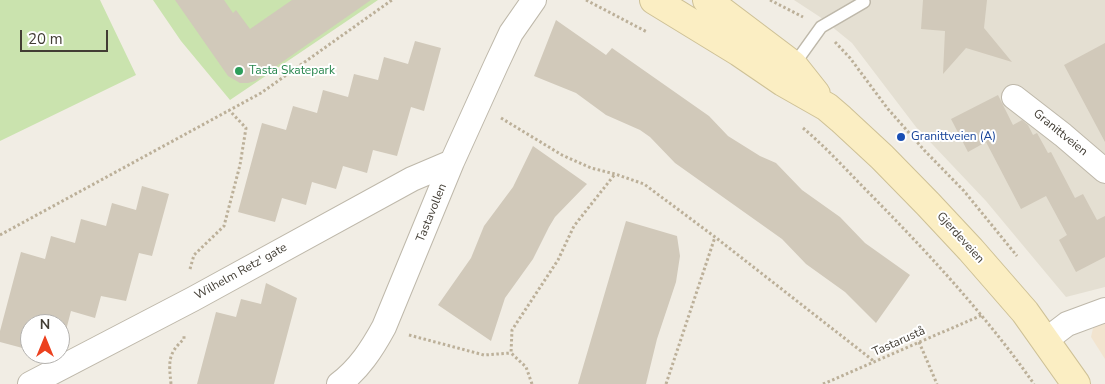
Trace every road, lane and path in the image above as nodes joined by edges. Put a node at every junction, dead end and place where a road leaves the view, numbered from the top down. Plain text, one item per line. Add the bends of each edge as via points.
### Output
1 (392, 0) edge
2 (514, 0) edge
3 (534, 0) edge
4 (586, 0) edge
5 (654, 0) edge
6 (707, 0) edge
7 (770, 0) edge
8 (864, 2) dead end
9 (821, 27) junction
10 (511, 33) junction
11 (655, 36) dead end
12 (788, 74) junction
13 (1014, 97) dead end
14 (479, 105) junction
15 (229, 110) junction
16 (800, 126) dead end
17 (452, 162) junction
18 (1105, 171) edge
19 (615, 174) junction
20 (0, 235) edge
21 (715, 237) junction
22 (1019, 258) dead end
23 (186, 302) junction
24 (1105, 310) edge
25 (982, 315) junction
26 (384, 327) junction
27 (1046, 340) junction
28 (919, 342) junction
29 (512, 353) junction
30 (875, 362) junction
31 (30, 384) edge
32 (171, 384) edge
33 (339, 384) edge
34 (532, 384) edge
35 (666, 384) edge
36 (823, 384) edge
37 (937, 384) edge
38 (1034, 384) edge
39 (1076, 384) edge

1 - 15 path via 261,93
2 - 10 street, Tastavollen
3 - 10 street, Tastavollen
4 - 11 path
5 - 12 main road, Gjerdeveien via 739,52
6 - 12 main road, Gjerdeveien
7 - 9 path
8 - 9 lane
9 - 12 lane
9 - 22 path
10 - 14 street, Tastavollen
12 - 27 main road, Gjerdeveien via 882,157 928,204
13 - 18 street, Granittveien
14 - 17 street, Tastavollen
14 - 19 path via 562,155
15 - 20 path
15 - 23 path via 246,128 240,165 224,226 194,255
16 - 25 path via 900,225
17 - 23 street, Wilhelm Retz' gate via 404,183
17 - 26 street, Tastavollen
19 - 21 path via 644,184
19 - 29 path via 574,226 558,260 512,330
21 - 30 path
21 - 35 path
23 - 31 street, Wilhelm Retz' gate
23 - 32 path via 184,338 174,348 169,360
24 - 27 street via 1067,324
25 - 28 path, Tastarustå
25 - 38 path
26 - 29 path via 484,354
26 - 33 street, Tastavollen via 369,353
27 - 39 main road, Gjerdeveien
28 - 30 path, Tastarustå
28 - 37 path
29 - 34 path via 526,367
30 - 36 path, Tastarustå

